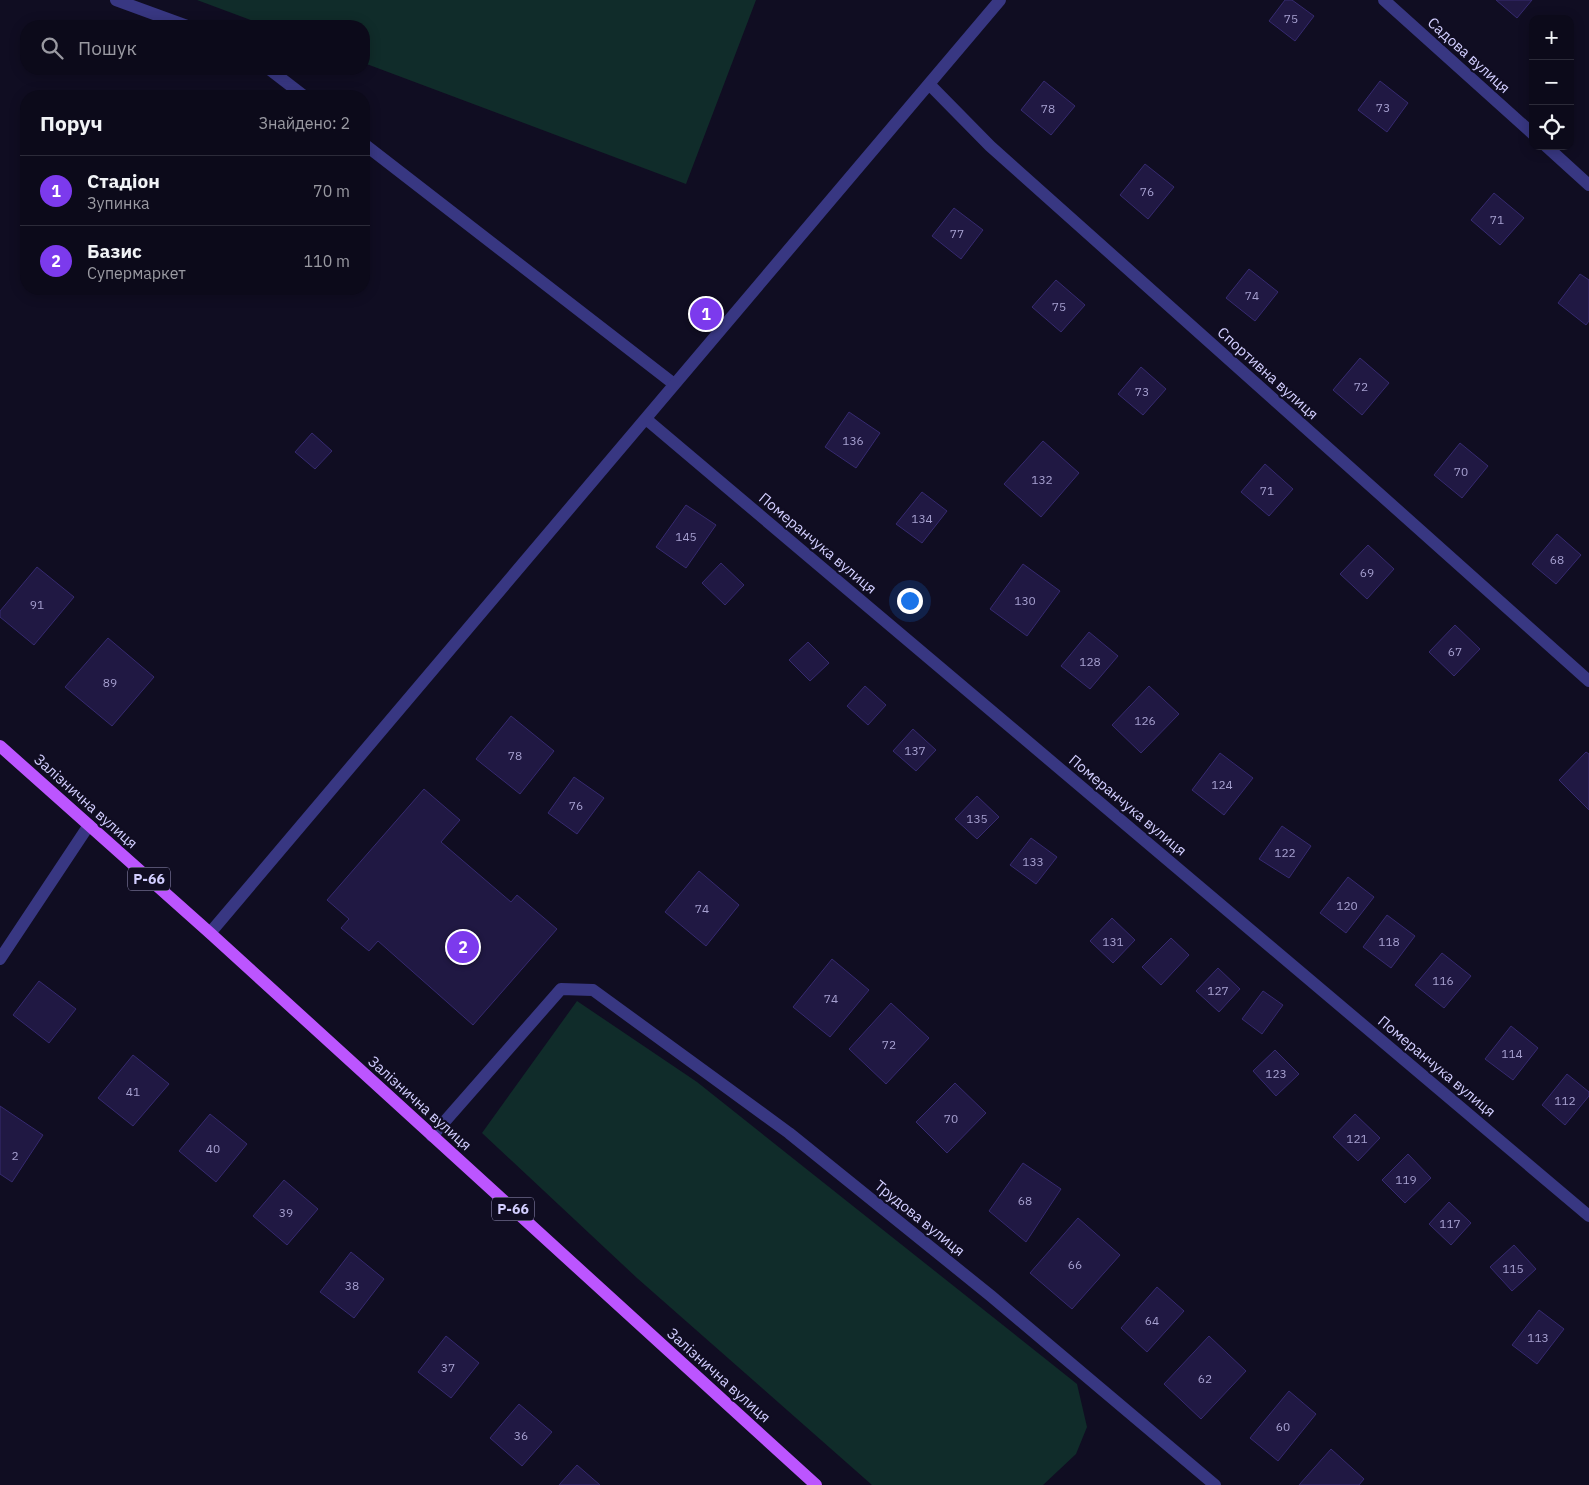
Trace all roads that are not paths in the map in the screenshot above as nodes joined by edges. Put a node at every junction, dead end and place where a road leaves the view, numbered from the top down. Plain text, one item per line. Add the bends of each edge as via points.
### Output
1 (116, 0) edge
2 (1000, 0) edge
3 (1384, 0) edge
4 (171, 20) edge
5 (276, 75) edge
6 (929, 84) junction
7 (296, 90) edge
8 (1529, 130) edge
9 (370, 149) edge
10 (1551, 150) edge
11 (1589, 184) edge
12 (674, 384) junction
13 (646, 418) junction
14 (1589, 682) edge
15 (0, 746) edge
16 (89, 825) junction
17 (210, 933) junction
18 (0, 959) edge
19 (432, 1136) junction
20 (1589, 1216) edge
21 (816, 1485) edge
22 (1216, 1485) edge

1 - 4 street
2 - 6 street
3 - 8 street, Садова вулиця
5 - 7 street
6 - 12 street
6 - 14 street, Спортивна вулиця via 990,146
9 - 12 street
10 - 11 street
12 - 13 street
13 - 17 street
13 - 20 street, Померанчука вулиця
15 - 16 main road, Залізнична вулиця / Р-66
16 - 17 main road, Залізнична вулиця / Р-66
16 - 18 street
17 - 19 main road, Залізнична вулиця / Р-66
19 - 21 main road, Залізнична вулиця / Р-66
19 - 22 street, Трудова вулиця via 561,988 593,990 789,1133 992,1296

